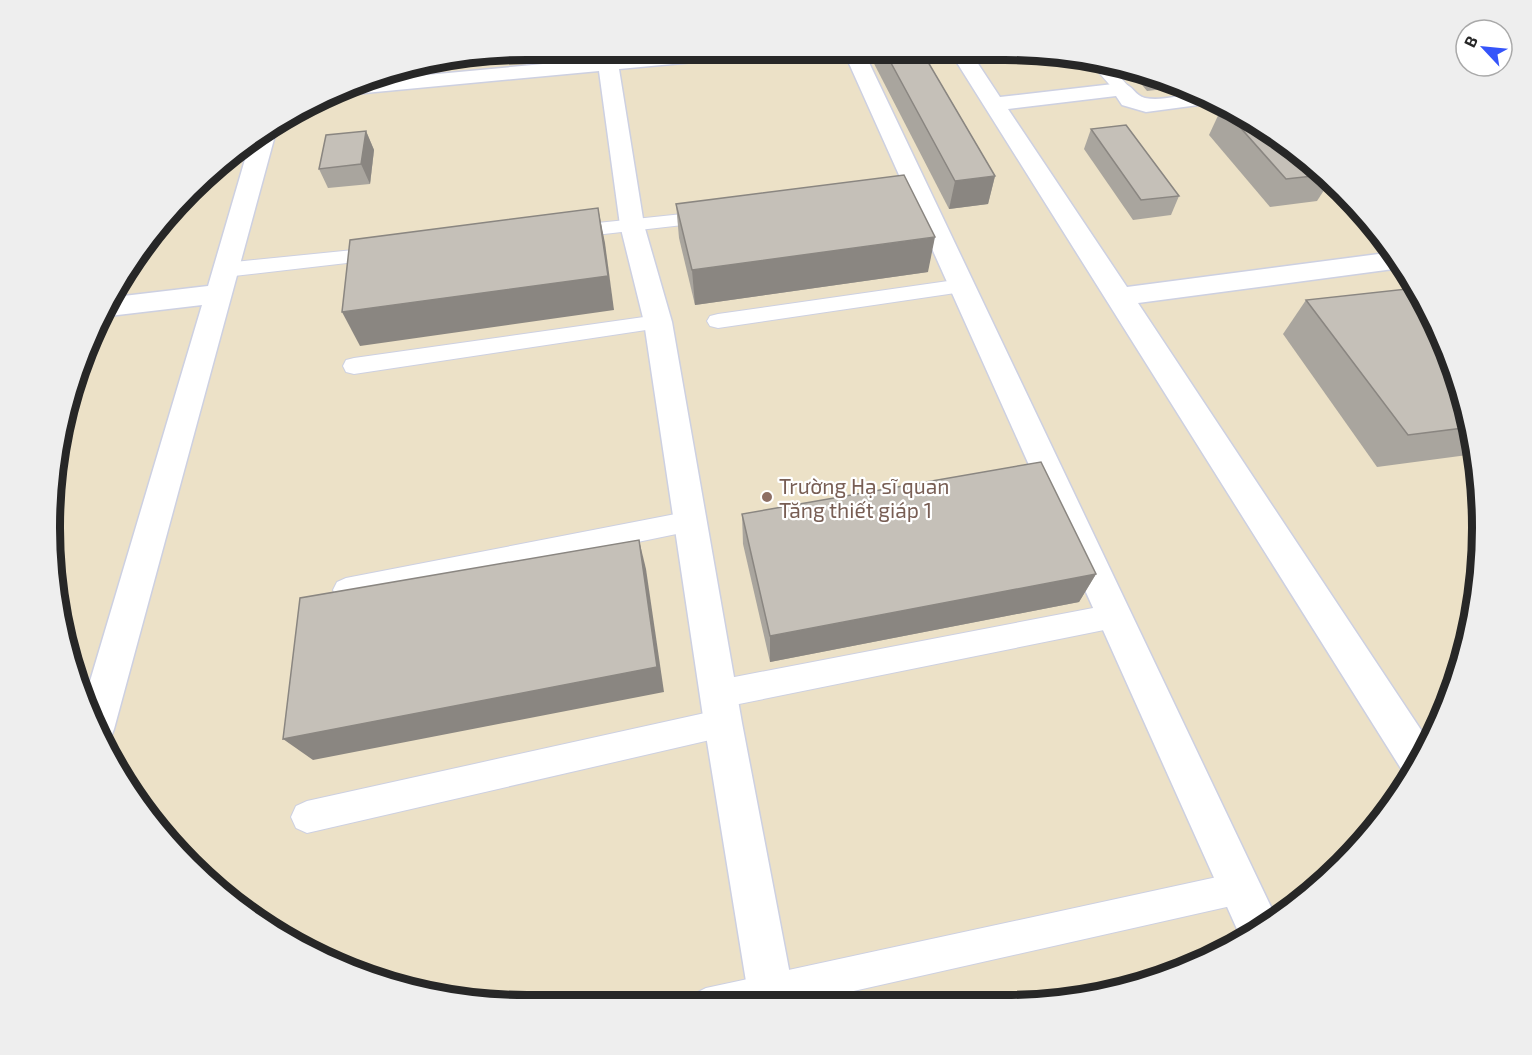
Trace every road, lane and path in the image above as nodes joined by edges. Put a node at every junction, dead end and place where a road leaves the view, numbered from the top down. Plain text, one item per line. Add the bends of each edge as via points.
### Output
1 (583, 60) edge
2 (607, 60) edge
3 (856, 60) edge
4 (965, 60) edge
5 (1106, 71) edge
6 (376, 85) edge
7 (1122, 89) junction
8 (1193, 100) edge
9 (993, 104) junction
10 (262, 144) edge
11 (724, 215) edge
12 (632, 225) junction
13 (551, 234) edge
14 (400, 251) edge
15 (1388, 262) edge
16 (222, 282) junction
17 (962, 286) junction
18 (1118, 297) junction
19 (117, 305) edge
20 (718, 321) dead end
21 (658, 322) junction
22 (354, 366) dead end
23 (691, 521) junction
24 (346, 590) edge
25 (1114, 616) junction
26 (721, 709) junction
27 (99, 714) edge
28 (1414, 753) edge
29 (307, 817) dead end
30 (1240, 888) junction
31 (1256, 921) edge
32 (771, 995) edge
33 (785, 995) edge

1 - 6 street
2 - 12 street
3 - 17 street via 908,195
4 - 9 street
5 - 7 lane
7 - 8 street via 1130,100 1146,105
7 - 9 street
9 - 18 street
10 - 16 street
11 - 12 lane
12 - 13 lane
12 - 21 street
14 - 16 lane
15 - 18 street
16 - 19 street
16 - 27 street
17 - 20 lane
17 - 25 street
18 - 28 street
21 - 22 lane
21 - 23 street
23 - 24 lane
23 - 26 street
25 - 26 lane
25 - 30 street
26 - 29 lane
26 - 32 street
30 - 31 street
30 - 33 lane

